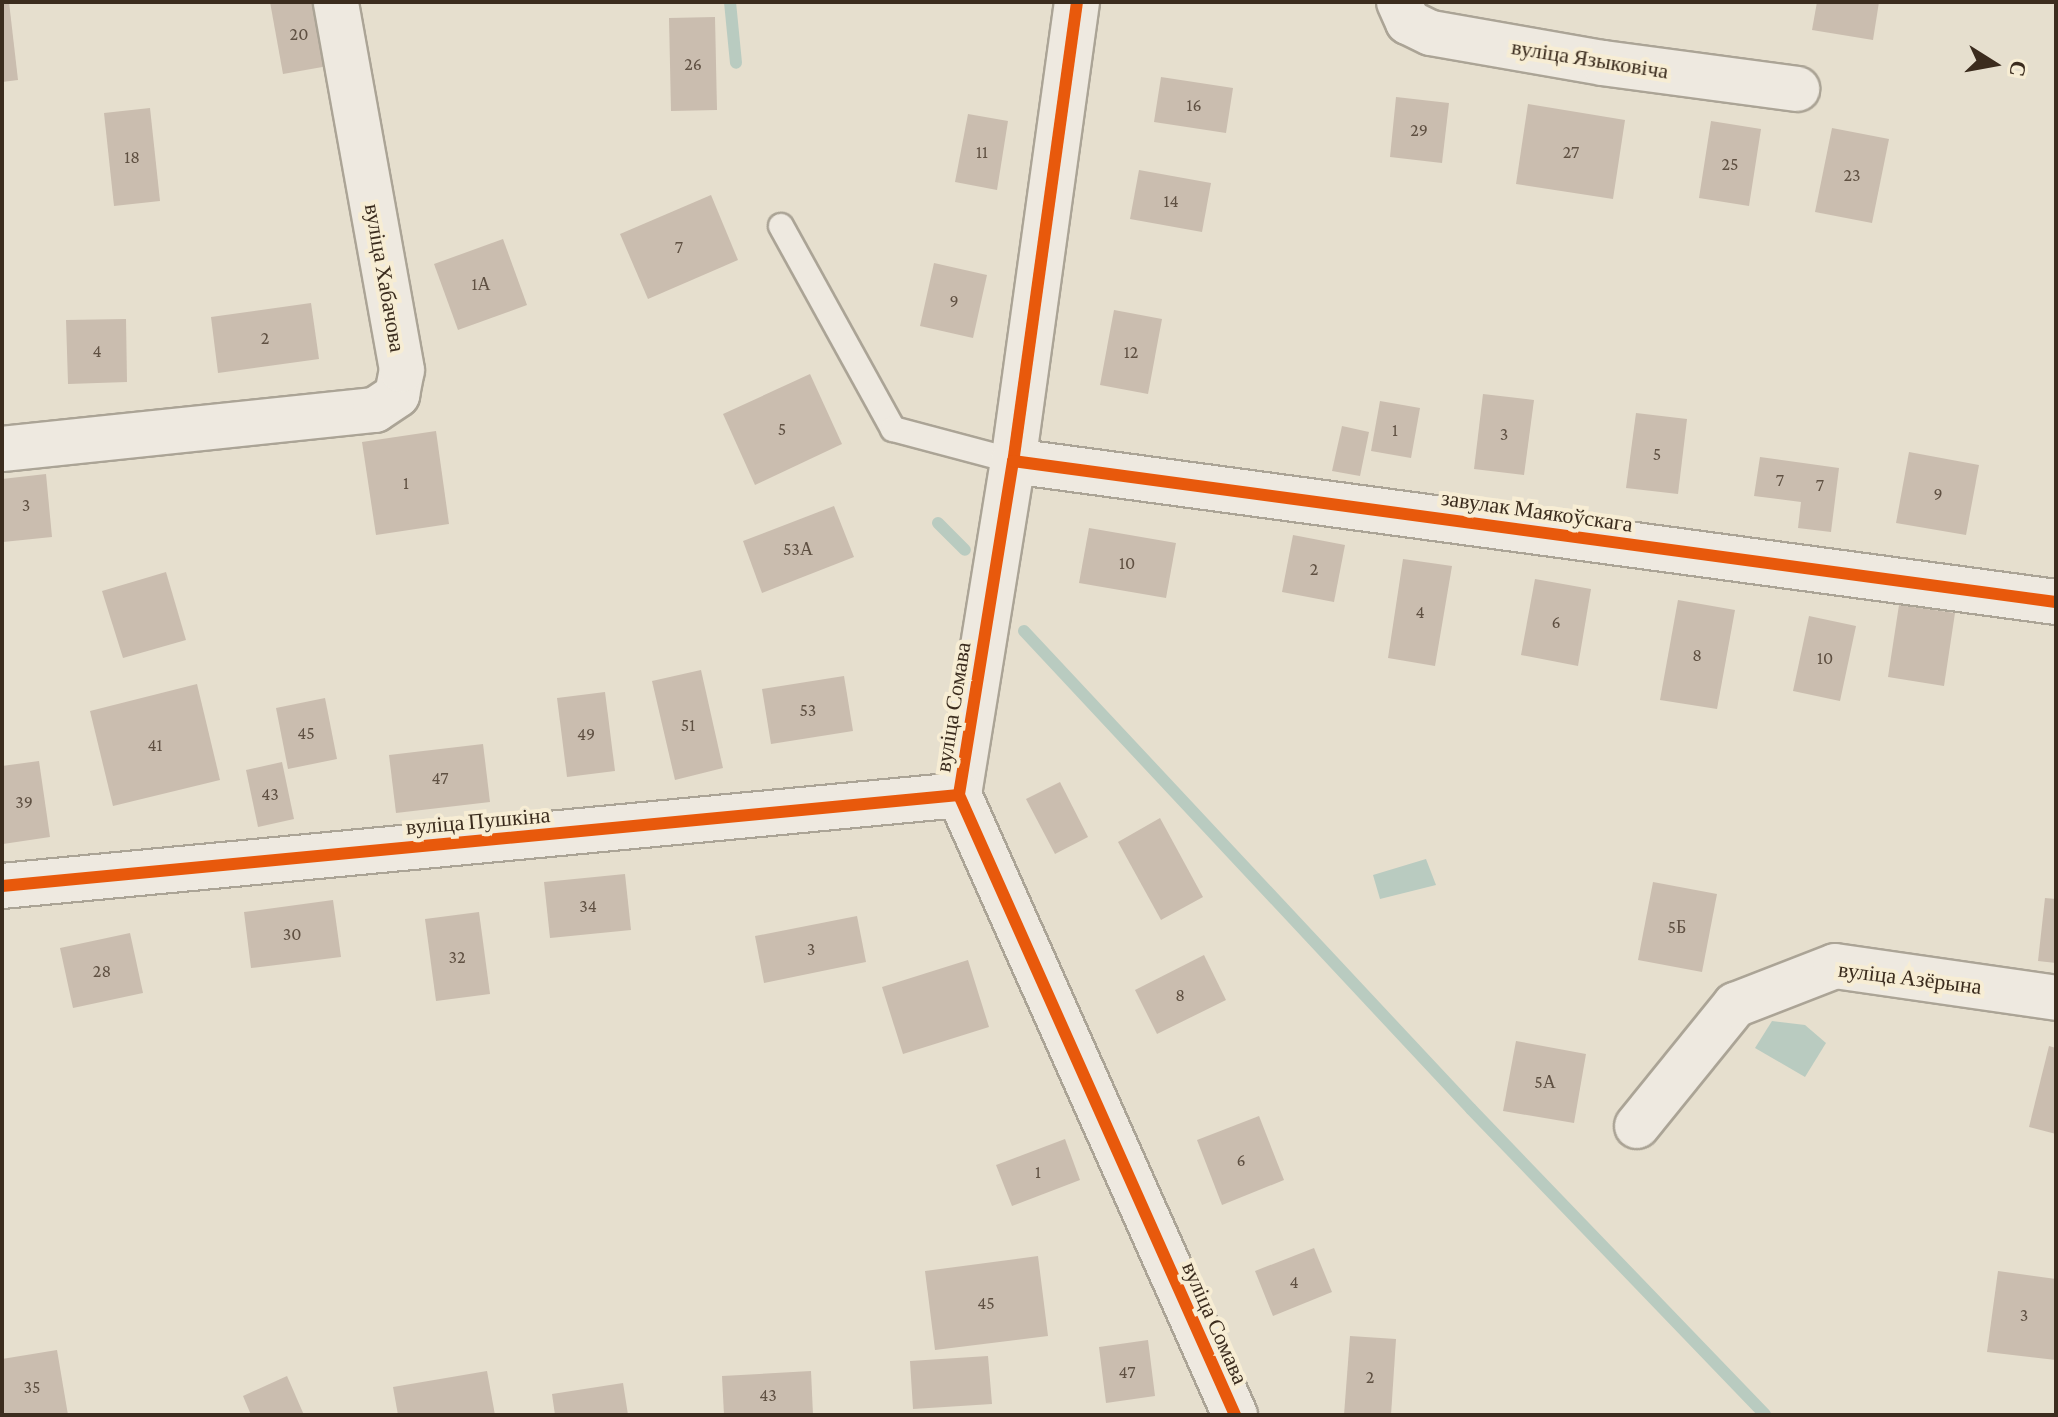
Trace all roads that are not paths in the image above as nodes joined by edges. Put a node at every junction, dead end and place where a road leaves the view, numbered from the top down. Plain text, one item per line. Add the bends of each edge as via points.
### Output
1 (336, 2) edge
2 (1077, 2) edge
3 (1399, 2) edge
4 (1797, 89) dead end
5 (781, 226) dead end
6 (2, 449) edge
7 (1013, 461) junction
8 (2056, 602) edge
9 (959, 795) junction
10 (2, 886) edge
11 (2056, 998) edge
12 (1637, 1126) dead end
13 (1235, 1415) edge

1 - 6 street, вуліца Хабачова via 402,370 397,395 375,410
2 - 7 street, вуліца Сомава
3 - 4 street, вуліца Языковіча via 1408,22 1431,33
5 - 7 lane via 893,429
7 - 8 street, завулак Маякоўскага
7 - 9 street, вуліца Сомава
9 - 10 street, вуліца Пушкіна
9 - 13 street, вуліца Сомава
11 - 12 street, вуліца Азёрына via 1835,966 1735,1005

